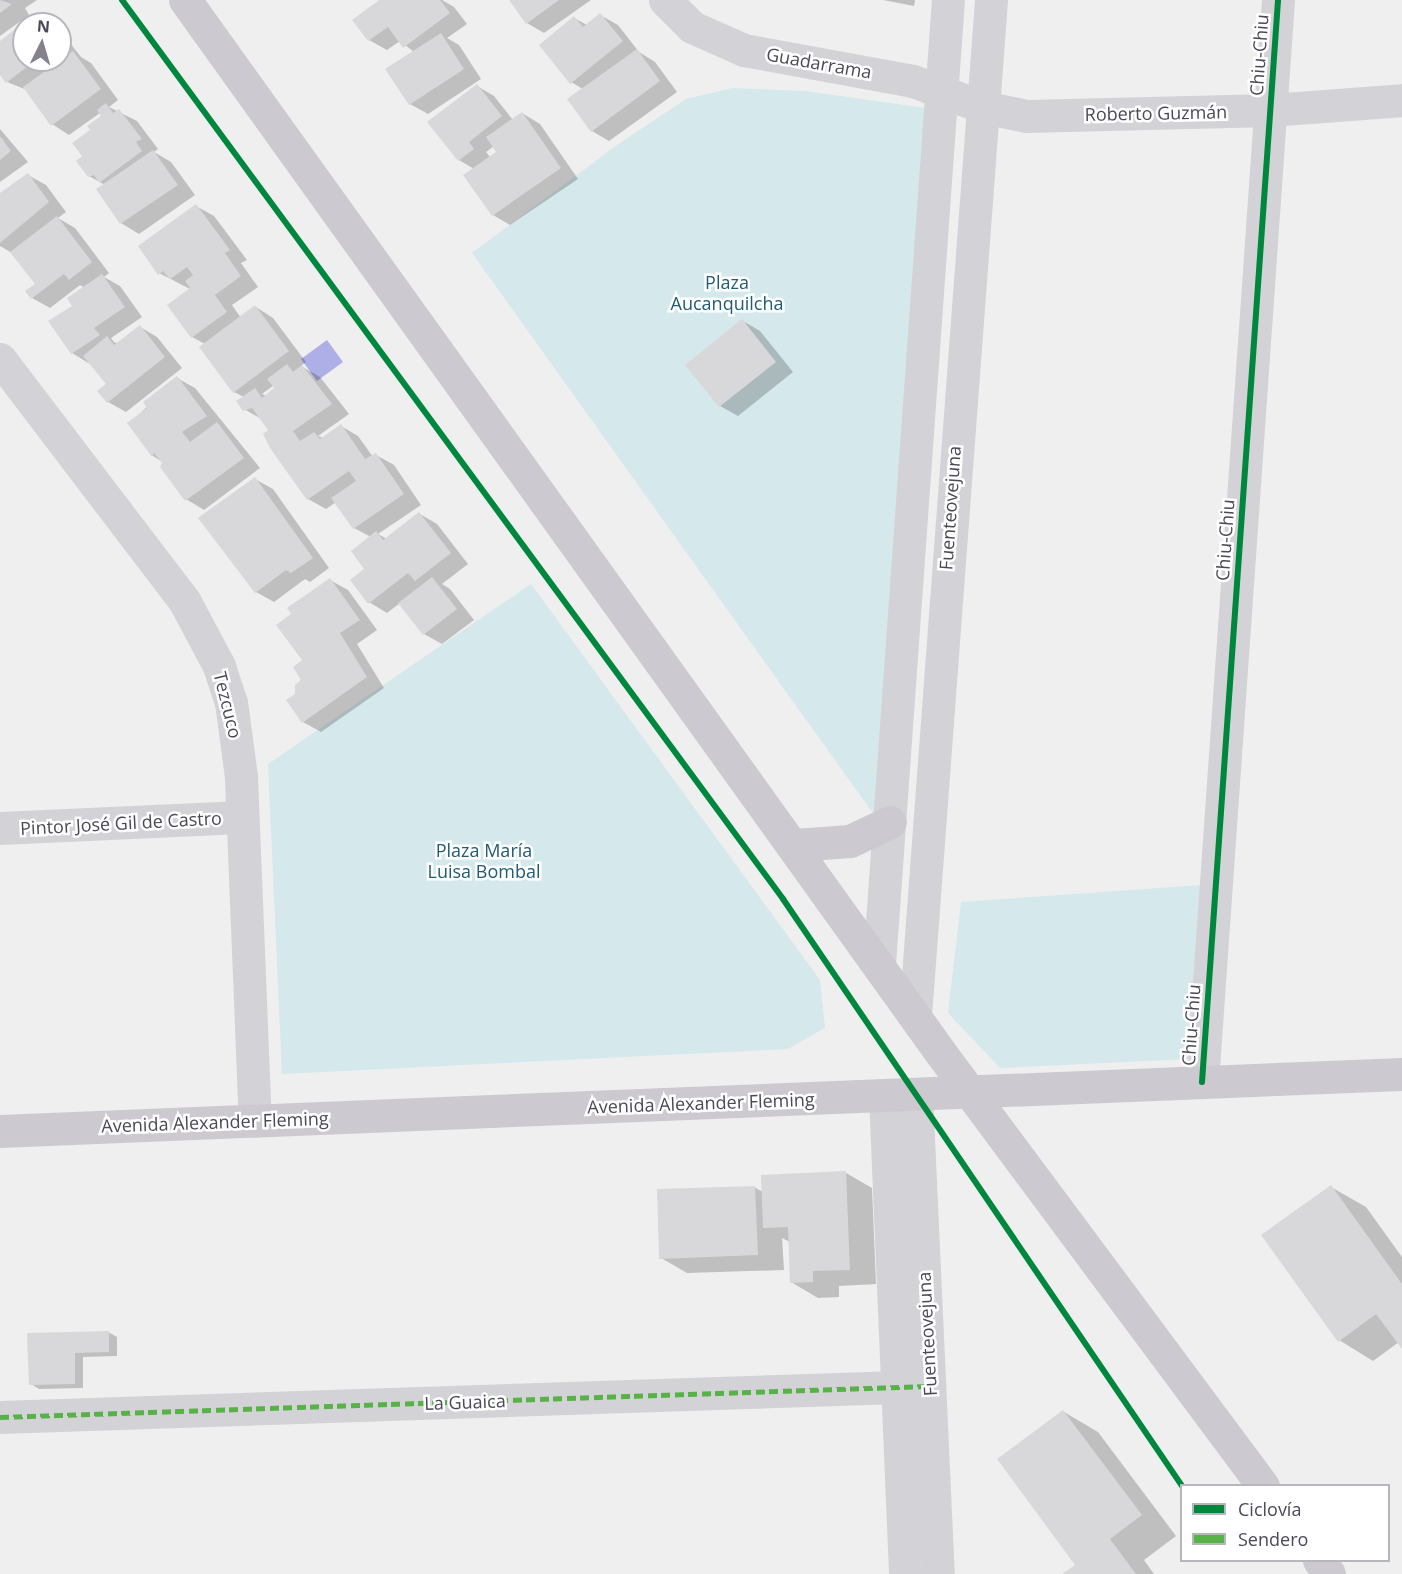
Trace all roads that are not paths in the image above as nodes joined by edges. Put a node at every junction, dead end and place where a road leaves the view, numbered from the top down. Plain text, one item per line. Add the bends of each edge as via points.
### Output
1 (185, 0) edge
2 (665, 0) edge
3 (948, 0) edge
4 (991, 0) edge
5 (1278, 0) edge
6 (941, 92) junction
7 (1402, 100) edge
8 (983, 107) junction
9 (1270, 110) junction
10 (0, 359) edge
11 (242, 817) junction
12 (890, 822) junction
13 (0, 828) edge
14 (795, 845) junction
15 (879, 964) junction
16 (915, 1016) junction
17 (1402, 1074) edge
18 (1202, 1082) junction
19 (970, 1092) junction
20 (901, 1095) junction
21 (255, 1121) junction
22 (0, 1131) edge
23 (913, 1387) junction
24 (0, 1417) edge
25 (1262, 1484) edge
26 (906, 1574) edge
27 (938, 1574) edge

1 - 14 main road
2 - 6 street, Guadarrama via 692,27 744,50 913,81
3 - 6 street
4 - 8 street, Fuenteovejuna
5 - 9 street, Chiu-Chiu
6 - 8 street, Guadarrama
6 - 12 street
7 - 9 street, Roberto Guzmán
8 - 9 street, Roberto Guzmán via 1027,116
8 - 16 street, Fuenteovejuna via 951,488
9 - 18 street, Chiu-Chiu
10 - 11 street, Tezcuco via 185,602 204,633 231,702 238,739
11 - 13 street, Pintor José Gil de Castro
11 - 21 street, Tezcuco
12 - 14 main road via 850,841
12 - 15 street
14 - 15 main road
15 - 16 main road
16 - 19 main road
17 - 18 main road, Avenida Alexander Fleming
18 - 19 main road, Avenida Alexander Fleming
19 - 20 main road, Avenida Alexander Fleming
19 - 25 main road
20 - 21 main road, Avenida Alexander Fleming
20 - 23 street, Fuenteovejuna
21 - 22 main road, Avenida Alexander Fleming
23 - 24 street, La Guaica
23 - 26 street, Fuenteovejuna
23 - 27 street, Fuenteovejuna

